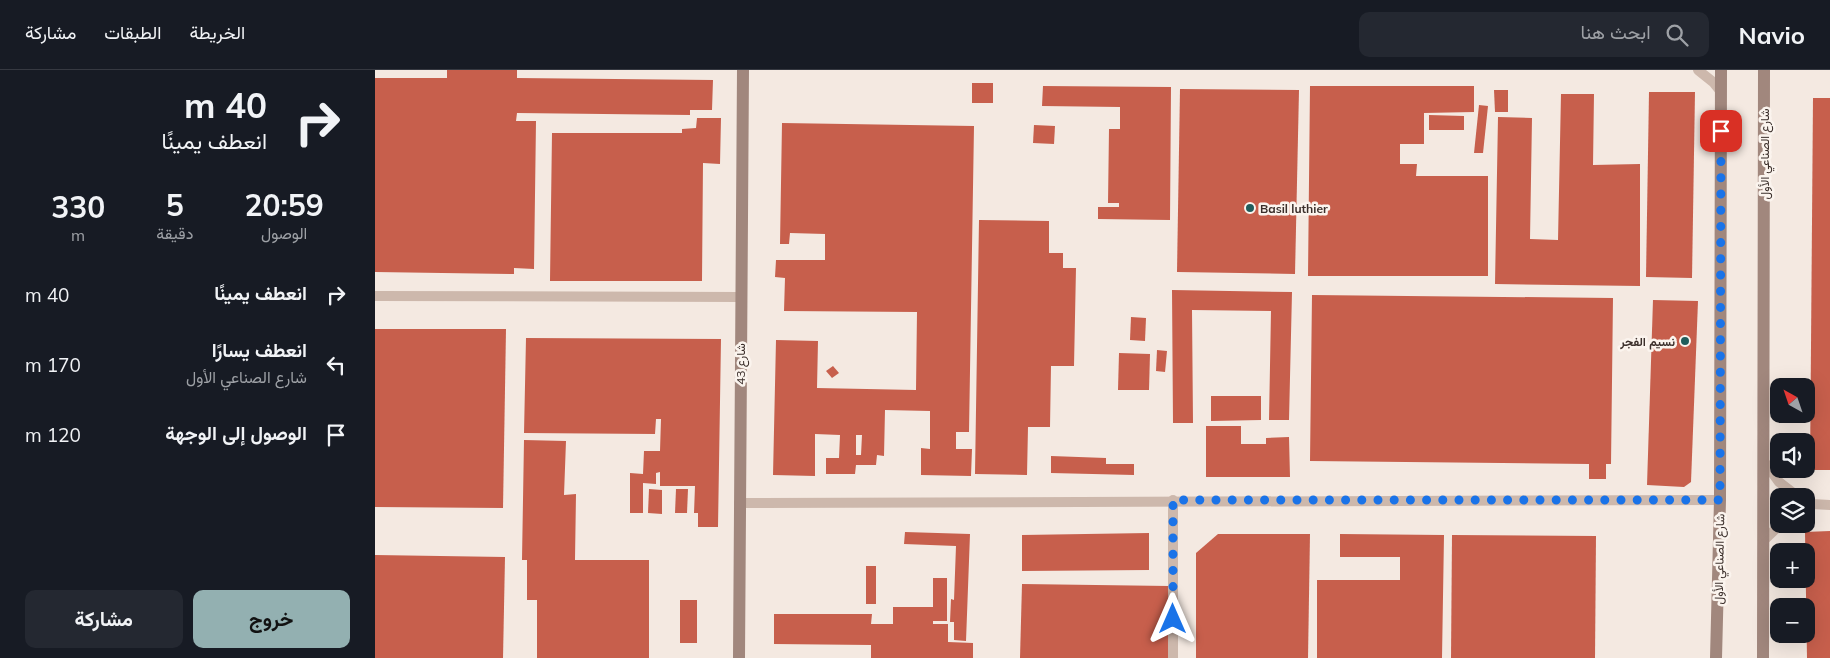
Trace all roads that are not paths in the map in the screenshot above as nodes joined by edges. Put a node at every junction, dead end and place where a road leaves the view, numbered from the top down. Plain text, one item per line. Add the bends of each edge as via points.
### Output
1 (743, 70) edge
2 (1698, 70) edge
3 (1721, 70) edge
4 (1764, 70) edge
5 (1721, 92) junction
6 (375, 296) edge
7 (740, 297) junction
8 (1763, 460) junction
9 (1787, 488) edge
10 (1173, 500) junction
11 (1720, 500) junction
12 (739, 503) junction
13 (1815, 504) edge
14 (1830, 505) edge
15 (1771, 533) edge
16 (1763, 541) junction
17 (739, 658) edge
18 (1173, 658) edge
19 (1716, 658) edge
20 (1763, 658) edge

1 - 7 main road, شارع 43
2 - 5 lane
3 - 5 main road, شارع الصناعي الأول
4 - 8 main road, شارع الصناعي الأول
5 - 11 main road, شارع الصناعي الأول
6 - 7 lane
7 - 12 main road, شارع 43
8 - 9 lane
8 - 16 main road, شارع الصناعي الأول
10 - 11 lane
10 - 12 lane
10 - 18 lane
11 - 19 main road, شارع الصناعي الأول
12 - 17 main road, شارع 43
13 - 14 lane
15 - 16 lane
16 - 20 main road, شارع الصناعي الأول

